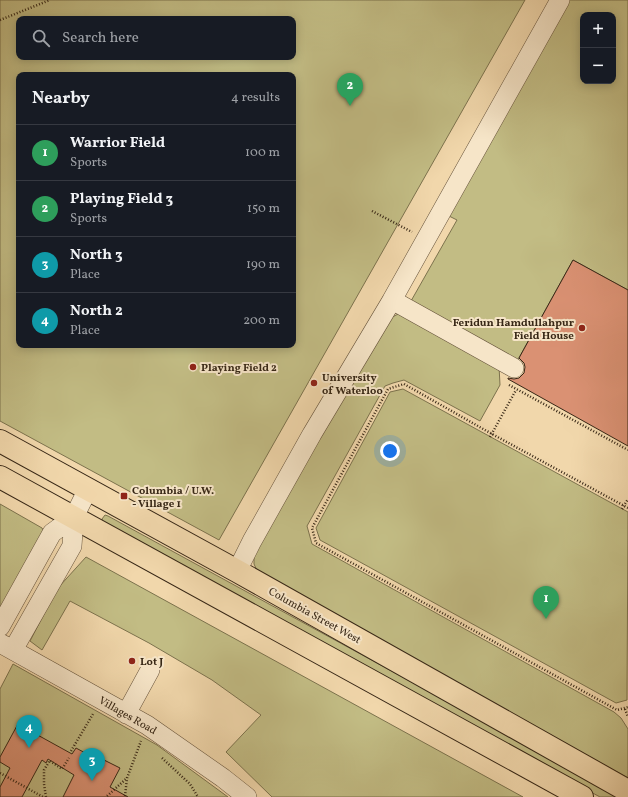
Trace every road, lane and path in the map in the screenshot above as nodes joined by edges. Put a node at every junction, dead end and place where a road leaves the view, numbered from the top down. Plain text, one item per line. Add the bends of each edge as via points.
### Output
1 (50, 0) edge
2 (560, 0) edge
3 (0, 20) edge
4 (372, 211) dead end
5 (426, 239) junction
6 (392, 300) junction
7 (508, 365) joint
8 (516, 390) junction
9 (491, 436) junction
10 (0, 441) edge
11 (628, 450) edge
12 (0, 476) edge
13 (88, 489) junction
14 (628, 499) edge
15 (623, 508) junction
16 (628, 508) edge
17 (74, 517) junction
18 (237, 571) junction
19 (3, 643) edge
20 (150, 670) dead end
21 (101, 700) junction
22 (628, 707) edge
23 (624, 709) junction
24 (126, 714) junction
25 (628, 718) edge
26 (147, 744) dead end
27 (71, 751) dead end
28 (158, 754) dead end
29 (69, 758) dead end
30 (0, 773) edge
31 (127, 778) junction
32 (628, 791) edge
33 (107, 796) edge
34 (125, 796) dead end
35 (44, 797) edge
36 (198, 797) edge
37 (247, 797) edge
38 (582, 797) edge

1 - 3 path
2 - 5 lane
4 - 5 path
5 - 6 lane
6 - 7 lane
6 - 18 lane via 312,434
7 - 8 path via 504,382
8 - 9 path
8 - 11 path
9 - 15 path
9 - 23 path via 404,384 388,389 313,523 316,543 617,710
10 - 13 main road, Columbia Street West
12 - 17 main road
13 - 17 lane
13 - 18 main road, Columbia Street West
14 - 15 path
15 - 16 path
17 - 19 lane via 52,534
17 - 19 lane via 72,546
17 - 38 main road
18 - 32 main road, Columbia Street West
19 - 21 lane, Villages Road
20 - 24 lane
21 - 24 lane, Villages Road
21 - 27 path
22 - 23 path
23 - 25 path
24 - 37 lane, Villages Road via 147,725
26 - 31 path via 142,740
28 - 36 path via 190,784
29 - 35 path via 62,769 50,761 44,770
30 - 35 path
31 - 33 path
31 - 34 path

